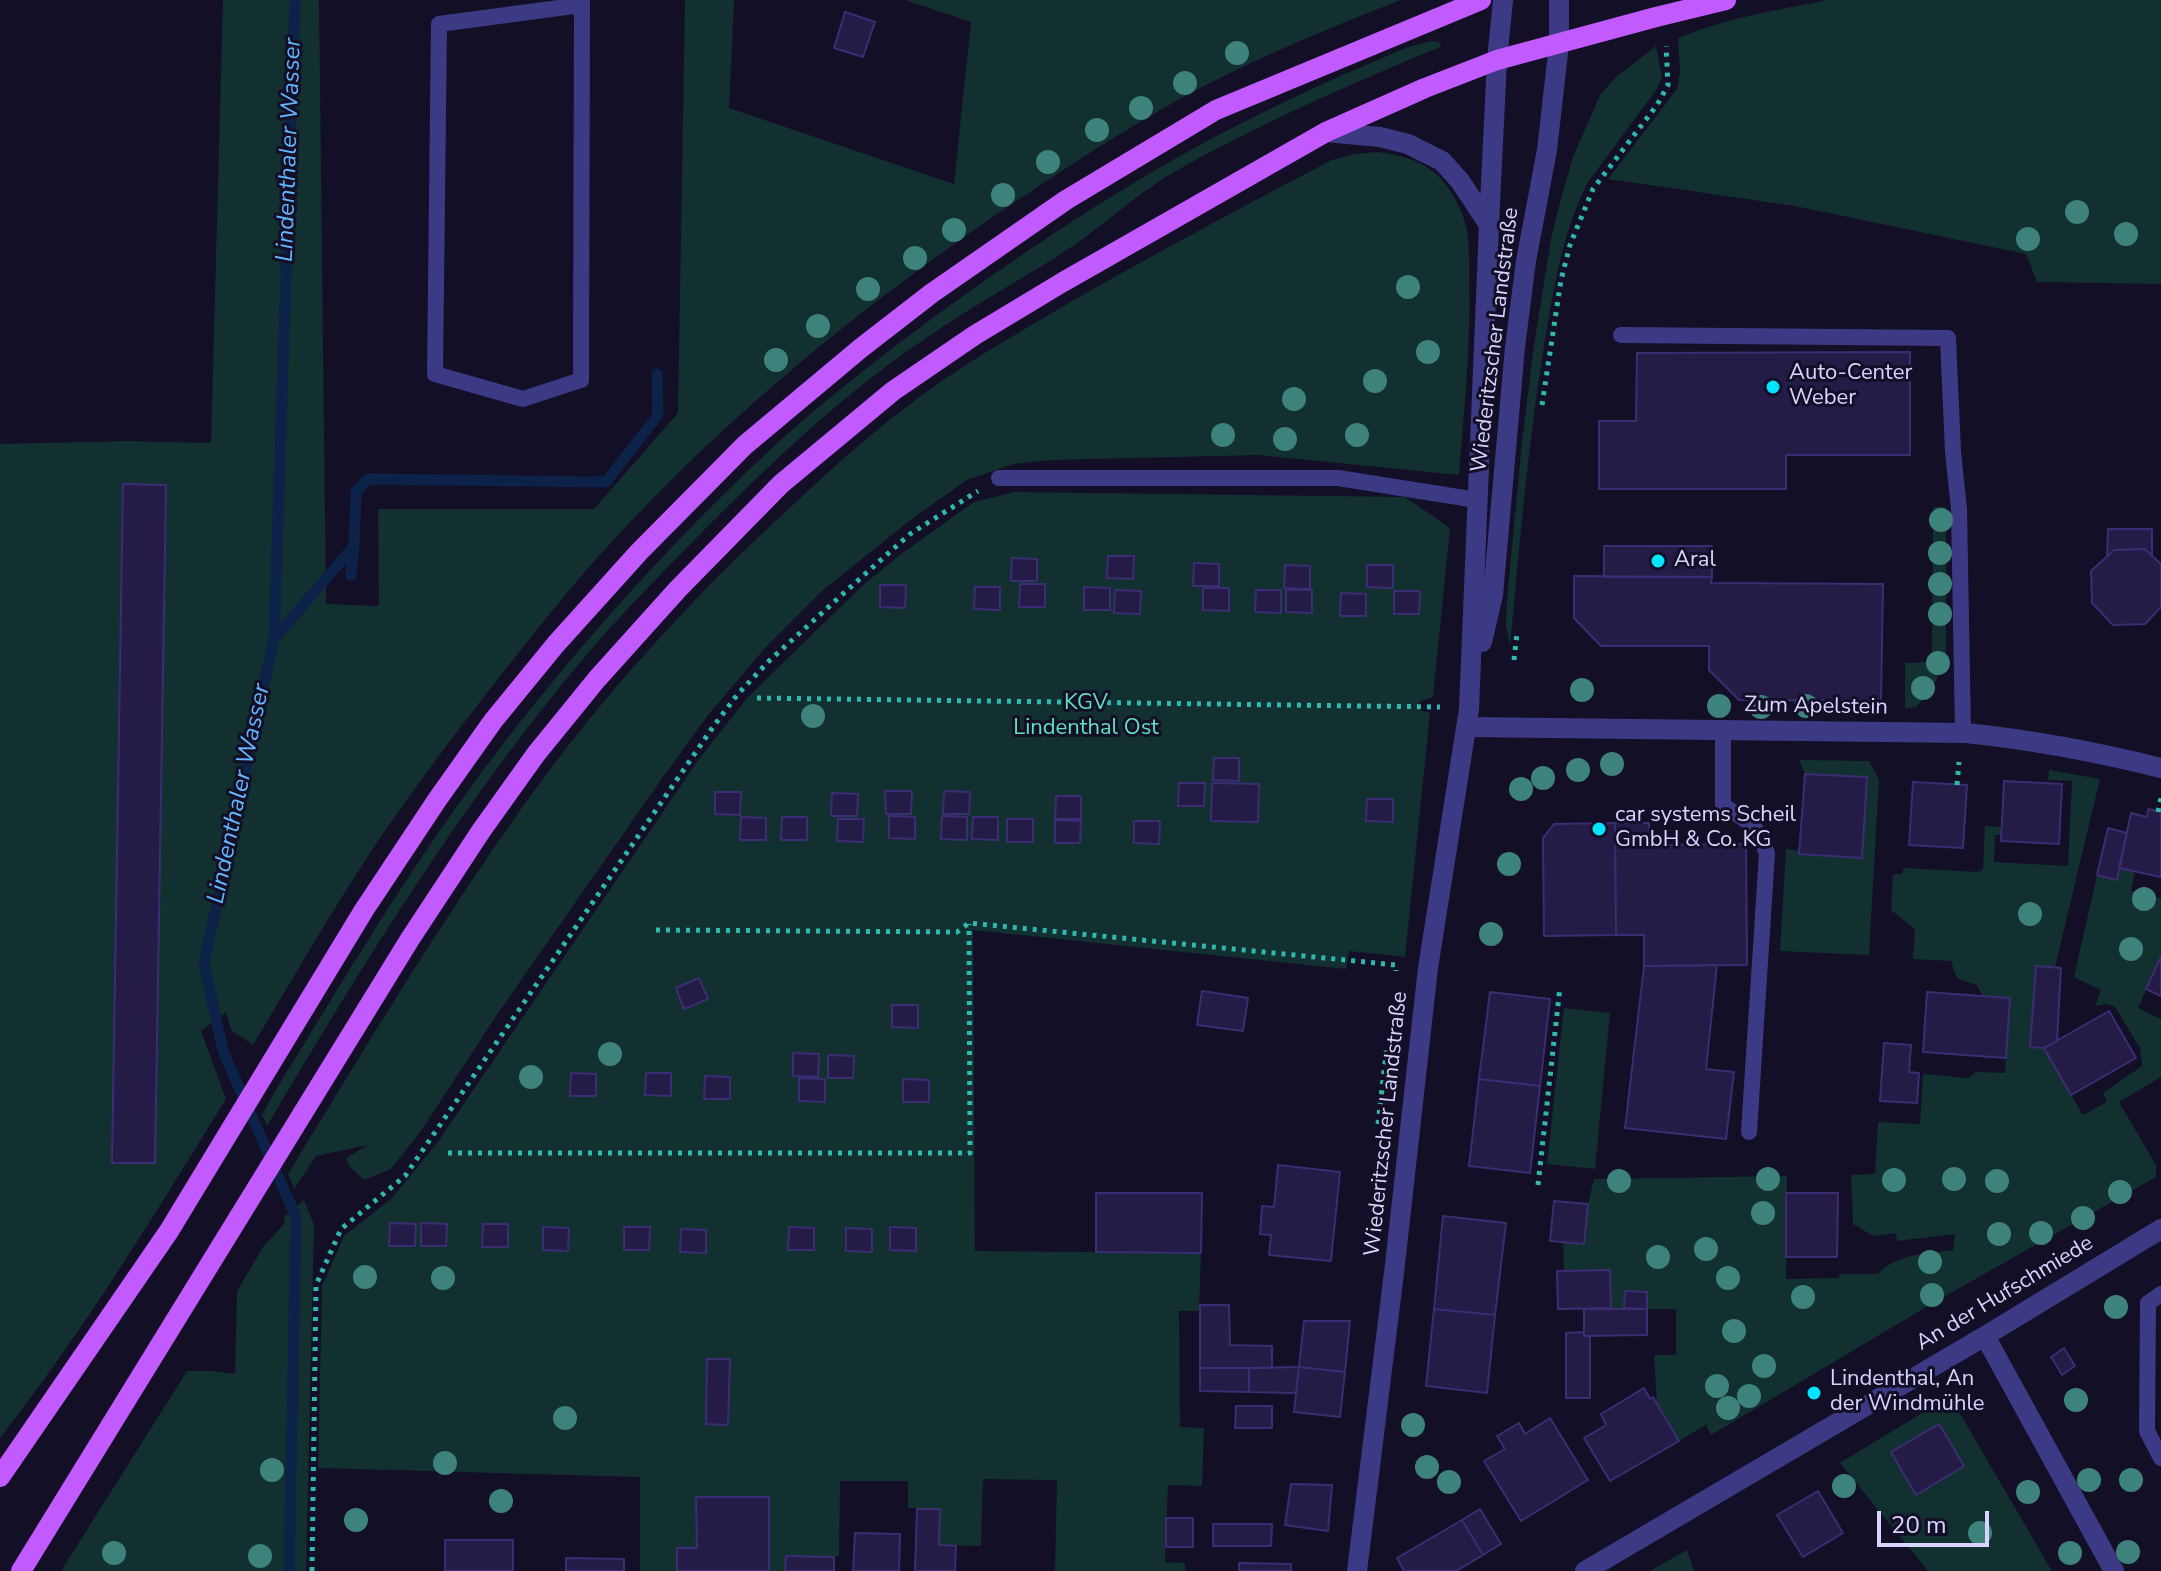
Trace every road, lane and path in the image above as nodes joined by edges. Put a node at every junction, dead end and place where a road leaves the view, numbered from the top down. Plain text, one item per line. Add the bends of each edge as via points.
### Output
1 (1481, 0) edge
2 (1503, 0) edge
3 (1559, 0) edge
4 (1726, 0) edge
5 (581, 3) edge
6 (1559, 44) junction
7 (1666, 46) dead end
8 (1497, 60) junction
9 (1326, 132) junction
10 (1489, 225) junction
11 (1621, 335) dead end
12 (1542, 406) dead end
13 (999, 478) joint
14 (1477, 500) junction
15 (1517, 631) dead end
16 (1514, 660) dead end
17 (1471, 684) junction
18 (757, 698) dead end
19 (1468, 718) junction
20 (1723, 730) junction
21 (1963, 733) junction
22 (1959, 757) dead end
23 (2161, 768) edge
24 (1957, 785) dead end
25 (2161, 798) edge
26 (2158, 812) dead end
27 (969, 923) junction
28 (656, 930) dead end
29 (1395, 980) dead end
30 (1560, 987) dead end
31 (1387, 1042) dead end
32 (1378, 1124) dead end
33 (1749, 1132) dead end
34 (448, 1153) dead end
35 (1538, 1185) dead end
36 (2161, 1229) edge
37 (2161, 1294) edge
38 (1985, 1336) junction
39 (2161, 1458) edge
40 (0, 1477) edge
41 (21, 1571) edge
42 (312, 1571) edge
43 (1357, 1571) edge
44 (1585, 1571) edge
45 (2114, 1571) edge

1 - 40 main road via 1216,110 1066,200 920,302 745,445 639,552 493,721 364,910 169,1231
2 - 8 street, Wiederitzscher Landstraße
3 - 6 street, Wiederitzscher Landstraße
4 - 6 main road
5 - 5 lane via 581,380 523,399 435,374 439,24
6 - 8 main road
6 - 17 street, Wiederitzscher Landstraße via 1515,347 1493,595
7 - 12 path via 1668,85 1593,189 1570,245
8 - 9 main road
8 - 10 street, Wiederitzscher Landstraße
9 - 10 street via 1380,137 1442,161
9 - 41 main road via 975,335 893,391 781,484 678,589 597,679 481,831
10 - 14 street, Wiederitzscher Landstraße
11 - 21 lane via 1948,338 1959,509
13 - 14 lane via 1338,478
13 - 42 path via 910,534 737,695 405,1176 341,1229 316,1285
14 - 17 street, Wiederitzscher Landstraße
15 - 16 path
17 - 19 street, Wiederitzscher Landstraße
18 - 19 path
19 - 20 street, Zum Apelstein
19 - 43 street, Wiederitzscher Landstraße via 1428,968
20 - 21 street, Zum Apelstein
20 - 33 lane via 1723,805 1754,826 1767,853
21 - 23 street, Zum Apelstein via 2033,740
22 - 24 path
25 - 26 path
27 - 28 path via 957,932
27 - 29 path via 1396,965
27 - 34 path via 970,1153
30 - 35 path
31 - 32 path
36 - 38 street, An der Hufschmiede
37 - 39 lane via 2148,1303 2147,1431
38 - 44 street, An der Hufschmiede
38 - 45 street

